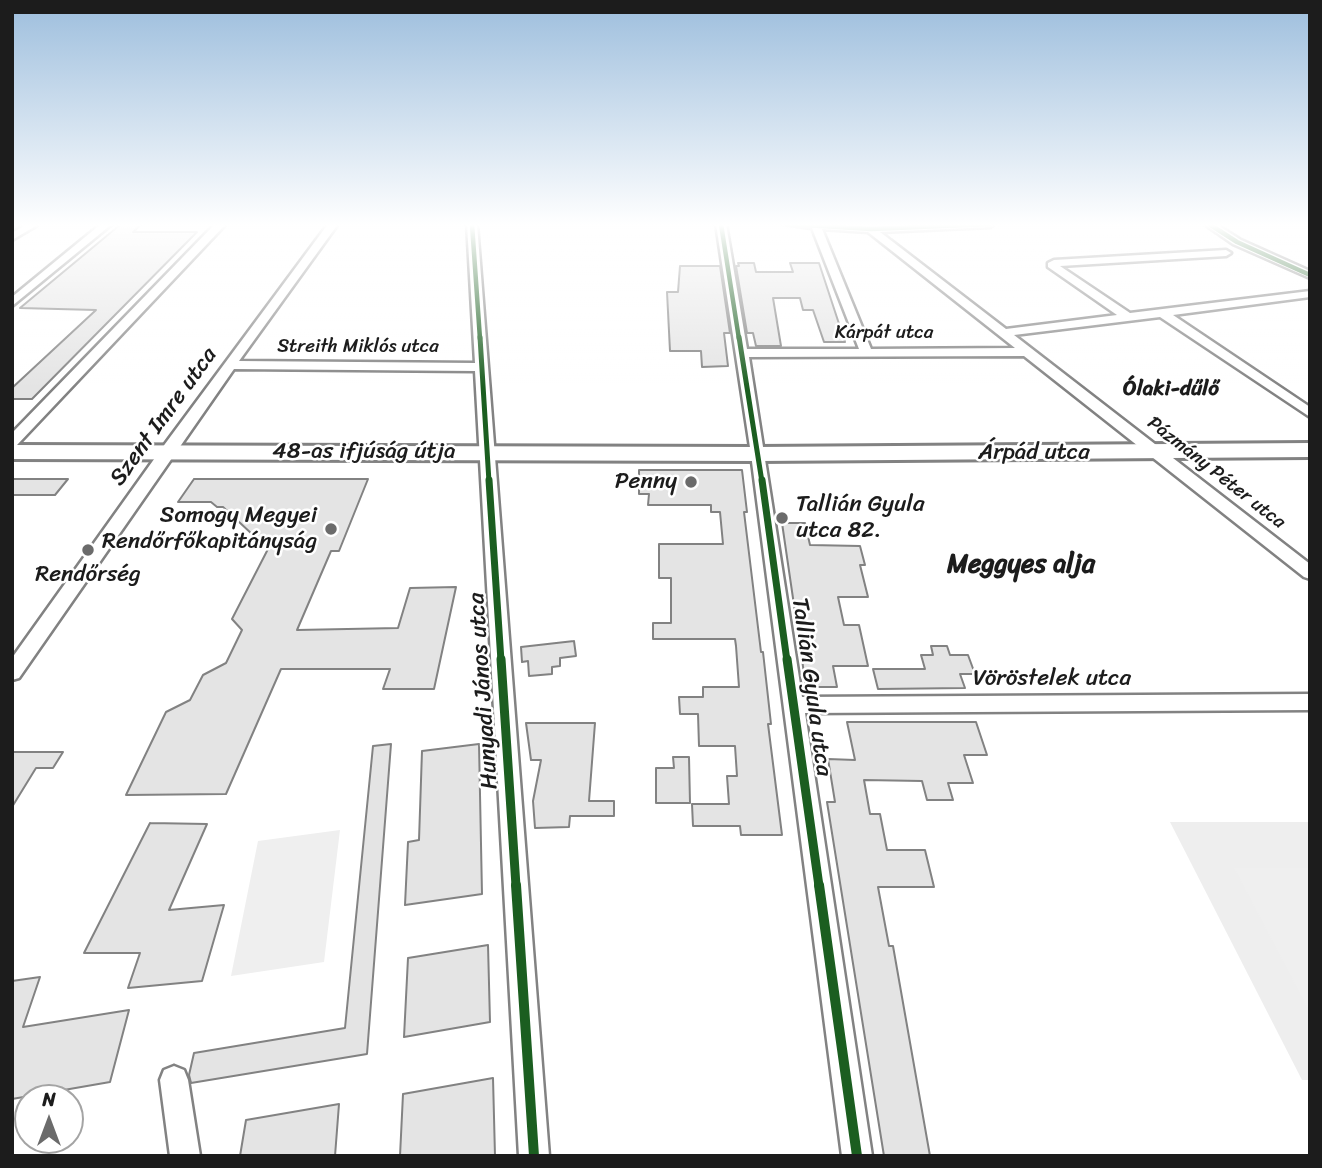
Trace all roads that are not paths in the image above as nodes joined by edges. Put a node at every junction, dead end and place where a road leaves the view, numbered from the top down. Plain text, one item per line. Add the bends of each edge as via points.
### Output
1 (41, 279) edge
2 (169, 279) edge
3 (294, 279) edge
4 (476, 279) edge
5 (729, 279) edge
6 (837, 279) edge
7 (934, 279) edge
8 (1071, 279) edge
9 (1310, 294) edge
10 (12, 303) edge
11 (1162, 313) junction
12 (1127, 317) junction
13 (1003, 333) junction
14 (866, 352) junction
15 (1027, 352) junction
16 (741, 353) junction
17 (232, 365) junction
18 (483, 367) junction
19 (1310, 414) edge
20 (12, 442) edge
21 (1310, 450) edge
22 (167, 451) junction
23 (12, 452) edge
24 (1155, 452) junction
25 (489, 453) junction
26 (758, 454) junction
27 (1310, 573) edge
28 (12, 673) edge
29 (1310, 702) edge
30 (794, 705) junction
31 (174, 1080) dead end
32 (185, 1156) edge
33 (534, 1156) edge
34 (857, 1156) edge

1 - 10 street
2 - 20 street
3 - 17 street, Szent Imre utca
4 - 18 street, Hunyadi János utca
5 - 16 street, Tallián Gyula utca
6 - 14 street
7 - 13 street, Pázmány Péter utca
8 - 12 street
9 - 11 street
11 - 12 street
11 - 19 street
12 - 13 street
13 - 15 street, Pázmány Péter utca
14 - 15 street, Kárpát utca
14 - 16 street, Kárpát utca
15 - 24 street, Pázmány Péter utca
16 - 26 street, Tallián Gyula utca
17 - 18 street, Streith Miklós utca
17 - 22 street, Szent Imre utca
18 - 25 street, Hunyadi János utca
21 - 24 main road, Árpád utca
22 - 23 main road, 48-as ifjúság útja
22 - 25 main road, 48-as ifjúság útja
22 - 28 street, Szent Imre utca
24 - 26 main road, Árpád utca
24 - 27 street, Pázmány Péter utca
25 - 26 main road, 48-as ifjúság útja
25 - 33 street, Hunyadi János utca
26 - 30 street, Tallián Gyula utca
29 - 30 street, Vöröstelek utca
30 - 34 street, Tallián Gyula utca
31 - 32 street

